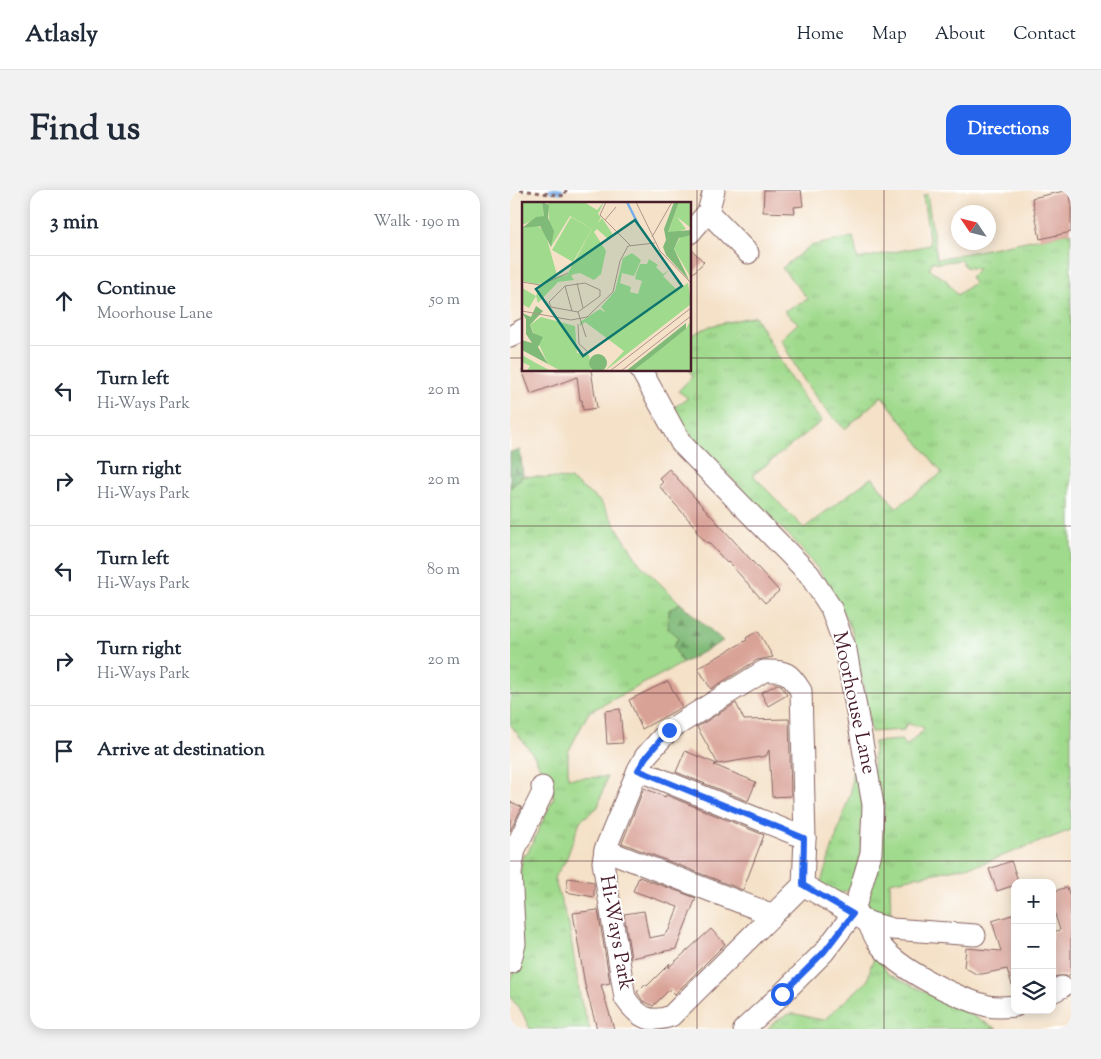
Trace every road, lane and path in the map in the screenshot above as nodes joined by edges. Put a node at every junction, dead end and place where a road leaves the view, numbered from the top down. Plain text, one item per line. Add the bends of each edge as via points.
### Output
1 (520, 190) edge
2 (566, 190) edge
3 (714, 190) edge
4 (708, 212) junction
5 (691, 232) edge
6 (748, 253) dead end
7 (522, 329) edge
8 (510, 337) edge
9 (642, 371) edge
10 (638, 770) junction
11 (542, 787) dead end
12 (804, 838) junction
13 (605, 850) junction
14 (803, 885) junction
15 (773, 915) junction
16 (860, 918) junction
17 (975, 935) dead end
18 (510, 963) edge
19 (1011, 1006) edge
20 (744, 1029) edge

1 - 2 path via 565,196
3 - 4 street
4 - 5 street
4 - 6 street
7 - 8 street
9 - 16 street, Moorhouse Lane via 681,443 810,574 831,608 846,650 873,805 871,853
10 - 12 street
10 - 12 street, Hi-Ways Park via 669,730 764,671 780,670 793,678 802,691
10 - 13 street, Hi-Ways Park
11 - 18 street via 543,792 515,849 511,872 515,944
12 - 14 street, Hi-Ways Park
13 - 15 street, Hi-Ways Park
13 - 15 street, Hi-Ways Park via 603,862 626,998 634,1010 647,1018 660,1020 671,1016
14 - 15 street, Hi-Ways Park
14 - 16 street
16 - 17 street via 892,929
16 - 19 street via 894,958 918,975 976,1002
16 - 20 street, Moorhouse Lane

